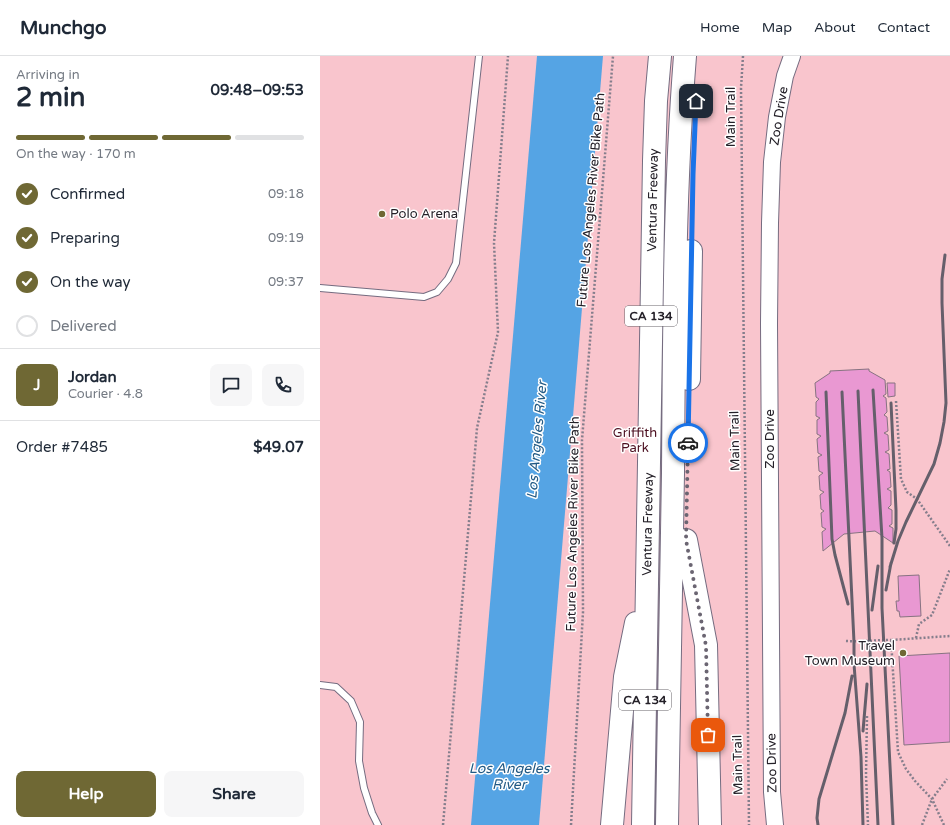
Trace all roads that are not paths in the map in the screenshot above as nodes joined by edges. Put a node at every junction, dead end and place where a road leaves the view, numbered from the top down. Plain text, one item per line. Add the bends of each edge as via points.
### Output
1 (479, 56) edge
2 (660, 56) edge
3 (674, 56) edge
4 (685, 56) edge
5 (700, 56) edge
6 (792, 56) edge
7 (320, 288) edge
8 (686, 540) junction
9 (647, 575) junction
10 (320, 685) edge
11 (378, 825) edge
12 (612, 825) edge
13 (643, 825) edge
14 (658, 825) edge
15 (667, 825) edge
16 (682, 825) edge
17 (710, 825) edge
18 (775, 825) edge

1 - 7 lane via 456,263 448,279 437,292 424,297
2 - 9 highway, Ventura Freeway / CA 134 via 654,161
3 - 14 highway via 666,193
4 - 15 highway via 674,310
5 - 8 highway, CA 134 via 693,159
6 - 18 street, Zoo Drive via 785,76 777,117 772,162 770,223 772,792
8 - 16 highway, CA 134
8 - 17 highway via 706,646
9 - 12 highway via 625,677
9 - 13 highway, Ventura Freeway / CA 134
10 - 11 lane via 336,687 351,701 360,722 359,762 364,788

